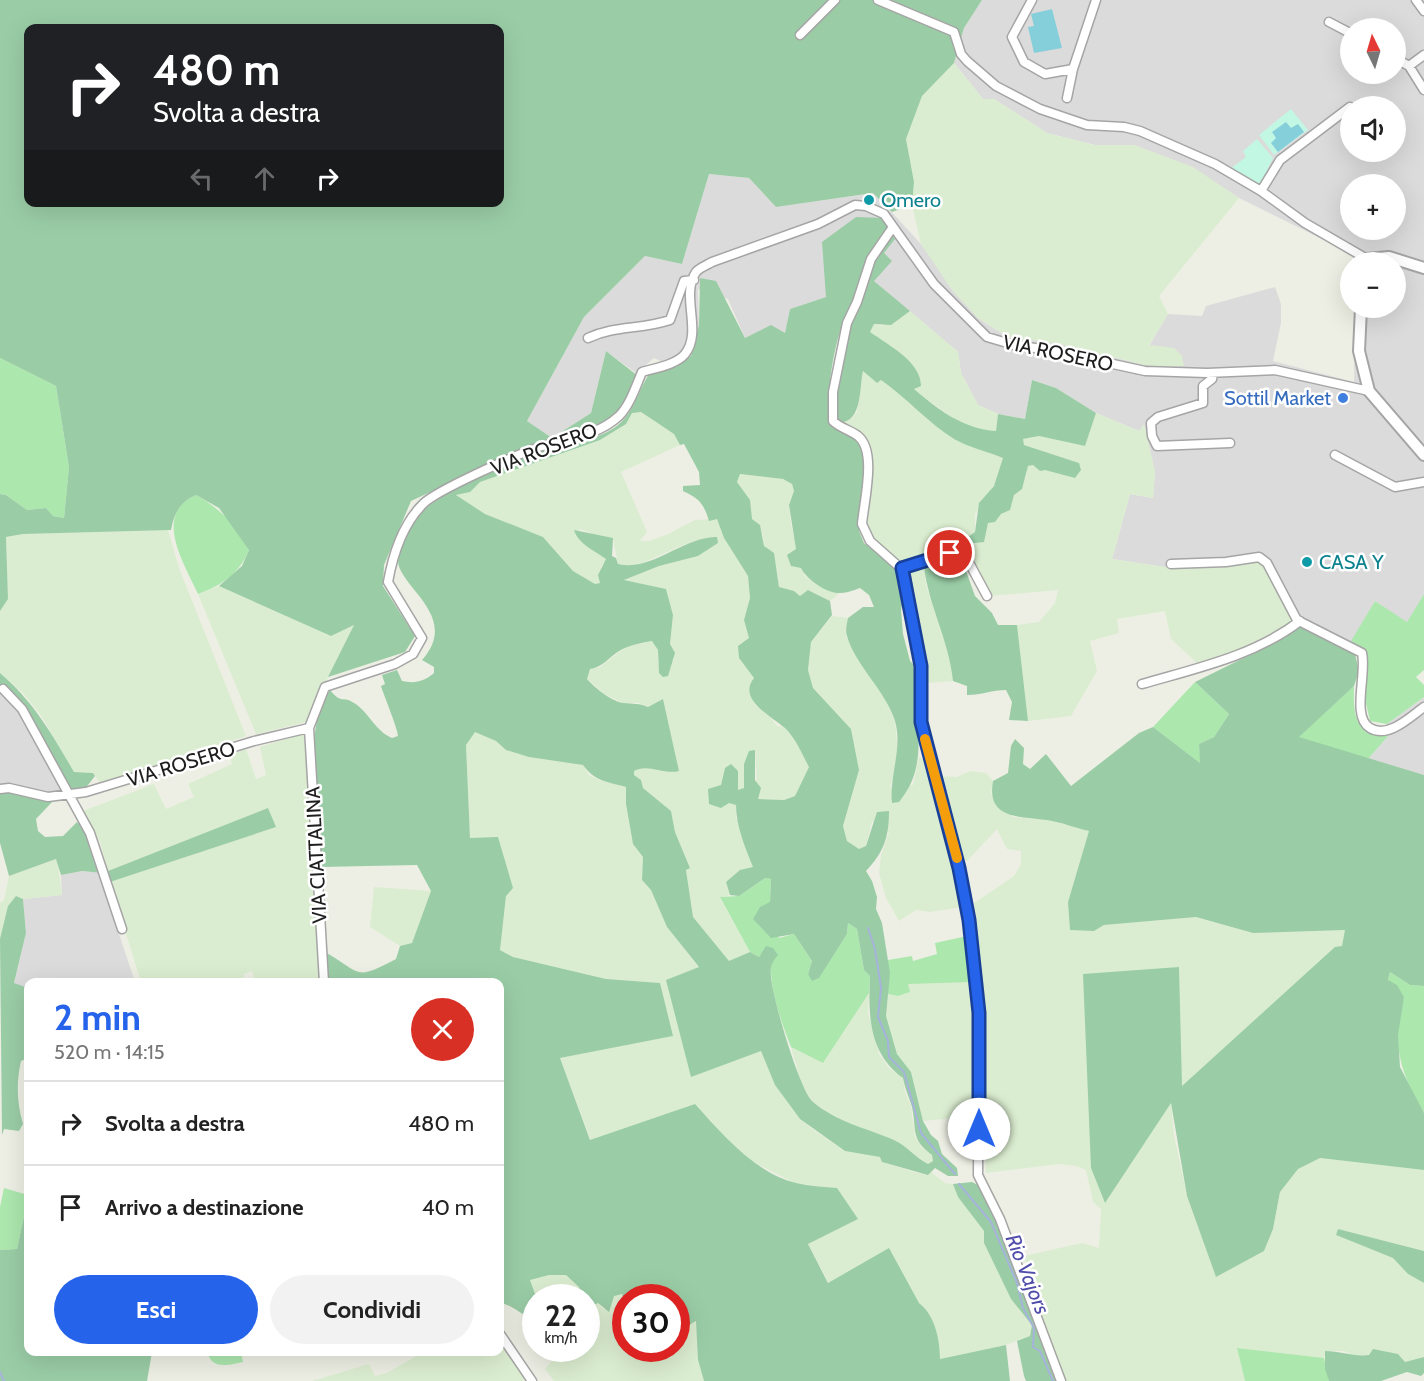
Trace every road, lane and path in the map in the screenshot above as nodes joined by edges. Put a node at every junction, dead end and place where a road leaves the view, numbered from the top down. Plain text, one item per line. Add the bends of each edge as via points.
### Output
1 (835, 0) edge
2 (878, 0) edge
3 (1032, 0) edge
4 (1096, 0) edge
5 (1416, 0) edge
6 (1424, 10) edge
7 (1329, 21) dead end
8 (1340, 27) edge
9 (800, 35) dead end
10 (1424, 55) edge
11 (1406, 64) edge
12 (1409, 66) junction
13 (1073, 69) junction
14 (1424, 90) edge
15 (1064, 107) junction
16 (1340, 116) edge
17 (1261, 191) junction
18 (893, 227) junction
19 (1356, 252) edge
20 (1406, 262) edge
21 (1424, 268) edge
22 (694, 280) junction
23 (1360, 318) edge
24 (588, 338) dead end
25 (1213, 373) junction
26 (1369, 391) junction
27 (1230, 442) dead end
28 (1335, 455) dead end
29 (1424, 455) edge
30 (1424, 482) edge
31 (1172, 564) dead end
32 (902, 568) junction
33 (987, 596) dead end
34 (1300, 621) junction
35 (1142, 684) dead end
36 (3, 689) dead end
37 (1424, 707) edge
38 (309, 728) junction
39 (0, 789) edge
40 (69, 795) junction
41 (122, 929) dead end
42 (324, 978) edge
43 (504, 1340) edge
44 (532, 1381) edge
45 (1061, 1381) edge

1 - 9 street
2 - 15 street via 954,32 967,61 996,86 1040,109
3 - 13 street via 1012,37 1024,62 1045,74
4 - 13 street
5 - 6 street
7 - 8 street
10 - 12 street
11 - 12 street
12 - 14 street
13 - 15 street
15 - 17 street via 1088,125 1140,131 1215,164
16 - 17 street via 1280,160
17 - 19 street via 1305,223
18 - 22 street, VIA ROSERO via 884,214 855,205 818,224 711,262 697,272
18 - 25 street, VIA ROSERO via 934,284 987,337 1145,371
18 - 32 street via 871,259 858,302 847,322 831,409 833,422 858,435 866,445 869,457 864,533
20 - 21 street
22 - 24 street via 684,281 670,320 648,328 606,330
22 - 38 street, VIA ROSERO via 692,339 684,355 642,372 620,415 603,428 574,440 541,446 424,502 394,552 388,582 422,638 413,654 395,664 325,687
23 - 26 street via 1359,351
25 - 26 street, VIA ROSERO via 1275,370
25 - 27 street via 1203,386 1203,403 1158,417 1151,423 1152,436 1157,446
26 - 29 street
28 - 30 street via 1395,487
31 - 34 street via 1259,557 1267,563
32 - 33 street via 958,552 966,557
32 - 45 street via 921,666 921,722 969,920 979,1013 978,1175 1000,1219
34 - 35 street via 1282,635 1239,655
34 - 37 street via 1362,653 1365,664 1360,712 1365,725 1375,731 1386,731
36 - 40 street via 19,703
38 - 40 street, VIA ROSERO
38 - 42 street, VIA CIATTALINA
39 - 40 street, VIA ROSERO via 48,797
40 - 41 street via 96,847
43 - 44 street

